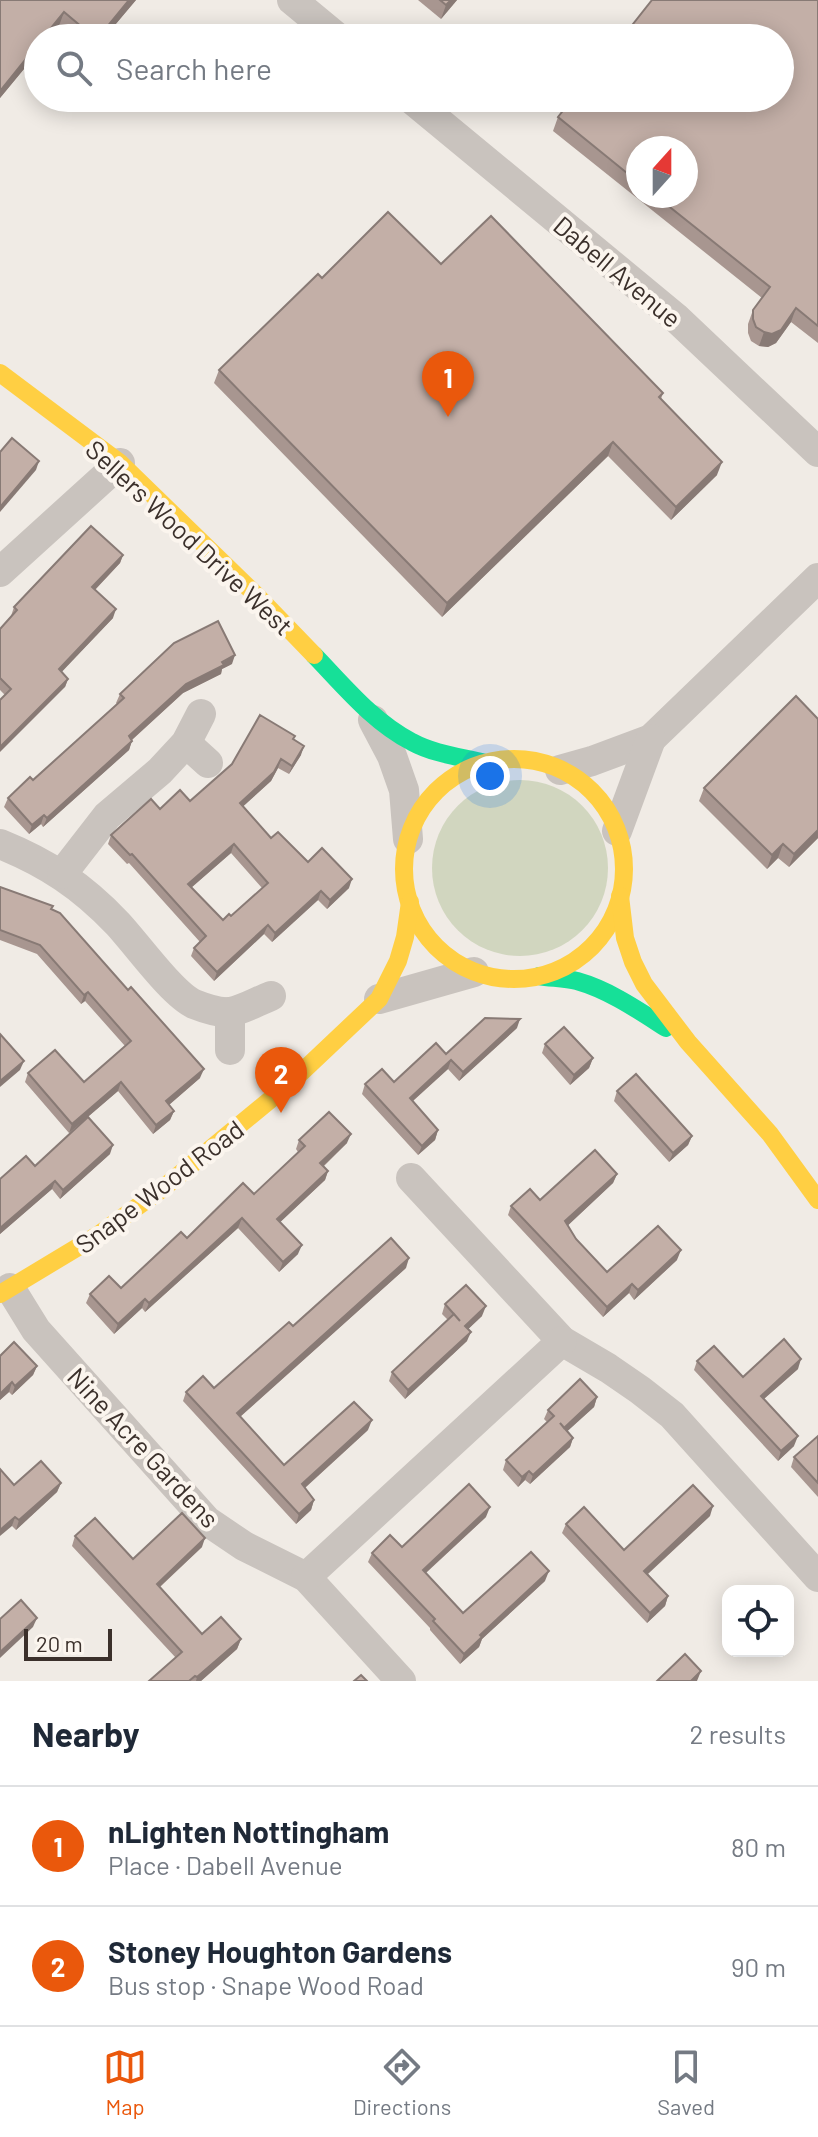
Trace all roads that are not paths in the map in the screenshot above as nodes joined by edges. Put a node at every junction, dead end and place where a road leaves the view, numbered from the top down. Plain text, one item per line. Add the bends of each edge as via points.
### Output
1 (292, 0) edge
2 (321, 24) edge
3 (427, 112) edge
4 (0, 373) edge
5 (818, 452) edge
6 (120, 463) junction
7 (0, 572) edge
8 (818, 578) edge
9 (370, 713) junction
10 (201, 714) dead end
11 (651, 739) junction
12 (485, 763) junction
13 (560, 770) junction
14 (617, 831) junction
15 (408, 839) junction
16 (0, 844) edge
17 (62, 874) junction
18 (620, 896) junction
19 (410, 902) junction
20 (474, 972) junction
21 (539, 976) junction
22 (271, 996) dead end
23 (379, 999) junction
24 (230, 1012) junction
25 (688, 1042) junction
26 (230, 1050) dead end
27 (411, 1178) dead end
28 (818, 1200) edge
29 (5, 1291) edge
30 (562, 1341) junction
31 (306, 1577) junction
32 (818, 1577) edge
33 (401, 1681) edge

1 - 2 street
3 - 5 street, Dabell Avenue via 675,317
4 - 6 street, Sellers Wood Drive West
6 - 7 street
6 - 9 street, Sellers Wood Drive West
8 - 11 street
9 - 12 street, Sellers Wood Drive West via 411,742
9 - 15 street, Sellers Wood Drive West via 404,790
10 - 17 street via 197,753 160,771 107,816
11 - 13 street
11 - 14 street
12 - 13 street via 523,760
12 - 15 street via 456,776 431,796
13 - 14 street via 595,794
14 - 18 street via 623,852
15 - 19 street via 404,863
16 - 17 street
17 - 24 street via 117,923 175,990 191,1003
18 - 21 street via 600,938 563,968
18 - 25 street via 633,962
19 - 20 street via 437,948
19 - 23 street, Snape Wood Road via 398,961
20 - 21 street via 517,979
20 - 23 street, Snape Wood Road
21 - 25 street via 574,980 621,999
22 - 24 street
23 - 29 street, Snape Wood Road via 288,1085 162,1189
24 - 26 street
25 - 28 street via 770,1134
27 - 30 street
29 - 31 street, Nine Acre Gardens via 207,1521
30 - 31 street
30 - 32 street via 672,1415
31 - 33 street, Nine Acre Gardens

